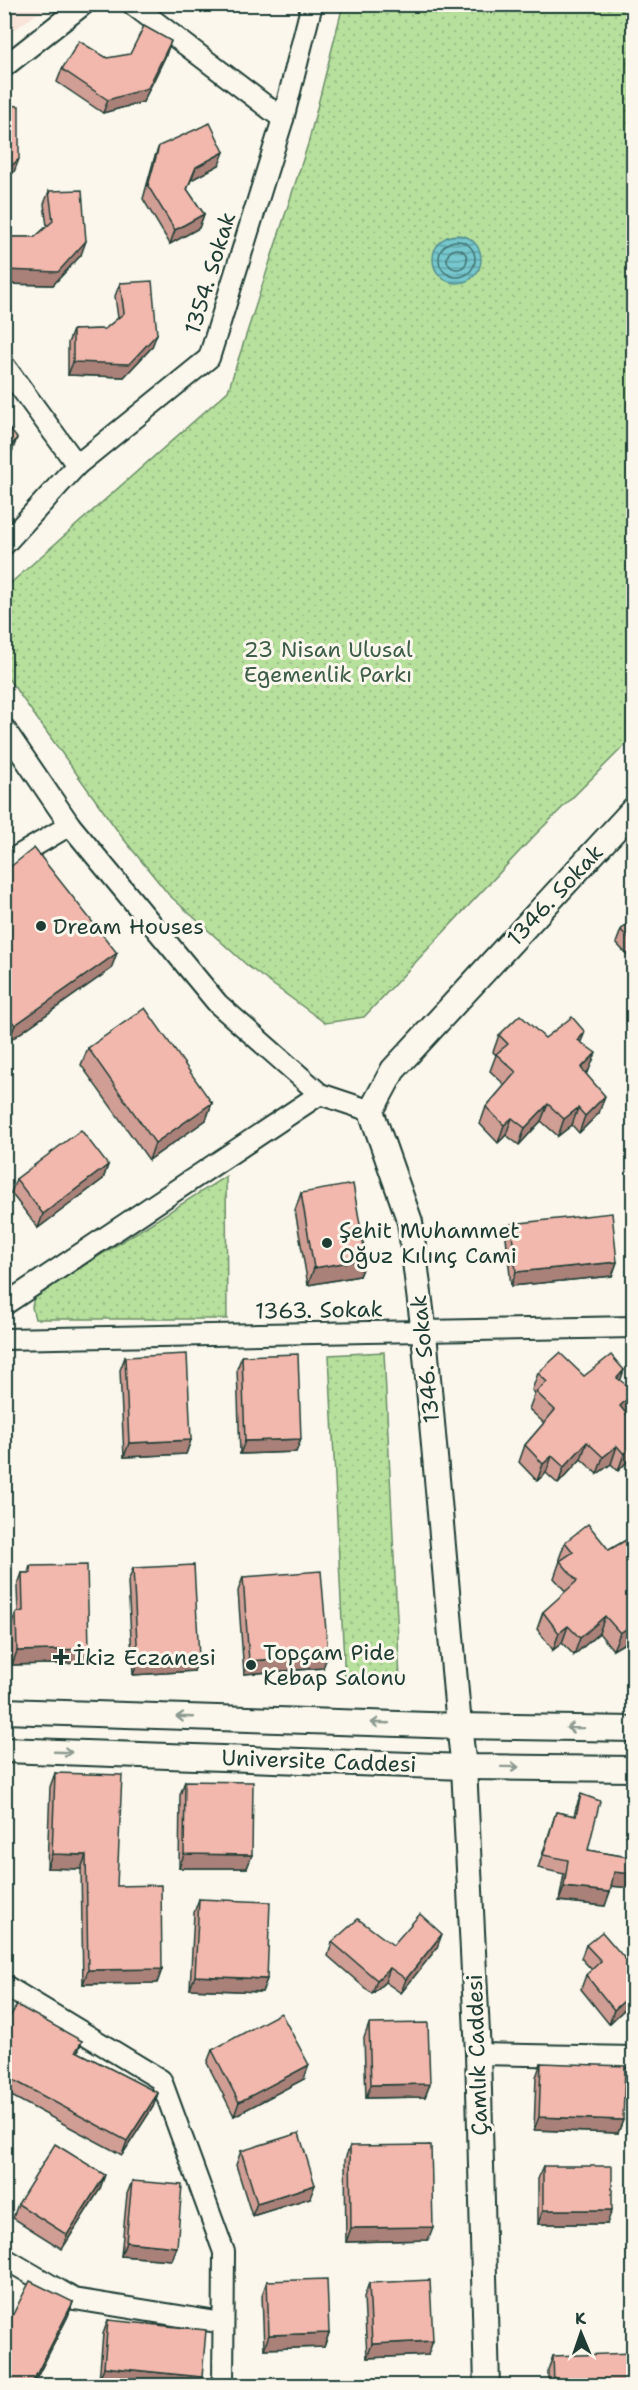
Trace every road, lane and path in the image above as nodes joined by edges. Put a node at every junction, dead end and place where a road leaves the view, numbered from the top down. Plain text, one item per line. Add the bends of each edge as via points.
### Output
1 (84, 4) edge
2 (132, 4) edge
3 (312, 4) edge
4 (4, 67) edge
5 (283, 119) junction
6 (4, 365) edge
7 (77, 465) junction
8 (4, 544) edge
9 (4, 728) edge
10 (633, 809) edge
11 (70, 825) junction
12 (4, 864) edge
13 (320, 1095) junction
14 (371, 1111) junction
15 (4, 1305) edge
16 (633, 1327) edge
17 (424, 1333) junction
18 (4, 1339) edge
19 (4, 1711) edge
20 (459, 1726) junction
21 (633, 1729) edge
22 (4, 1750) edge
23 (464, 1767) junction
24 (633, 1769) edge
25 (4, 1985) edge
26 (478, 2054) junction
27 (633, 2057) edge
28 (4, 2258) edge
29 (223, 2323) junction
30 (223, 2385) edge
31 (487, 2385) edge

1 - 4 street
2 - 5 street
3 - 5 street, 1354. Sokak
5 - 7 street, 1354. Sokak via 209,358
6 - 7 street
7 - 8 street, 1354. Sokak
9 - 11 street
10 - 14 street, 1346. Sokak via 393,1070
11 - 12 street
11 - 13 street via 218,1004
13 - 14 street
13 - 15 street
14 - 17 street, 1346. Sokak via 410,1222
16 - 17 street, 1363. Sokak
17 - 18 street, 1363. Sokak
17 - 20 street, 1346. Sokak
20 -> 19 street, Universite Caddesi
21 -> 20 street, Universite Caddesi
20 - 23 street, Çamlık Caddesi
22 -> 23 street, Universite Caddesi
23 -> 24 street, Universite Caddesi
23 - 26 street, Çamlık Caddesi
25 - 29 street via 161,2080 224,2252
26 - 27 street
26 - 31 street, Çamlık Caddesi
28 - 29 street via 74,2299
29 - 30 street

